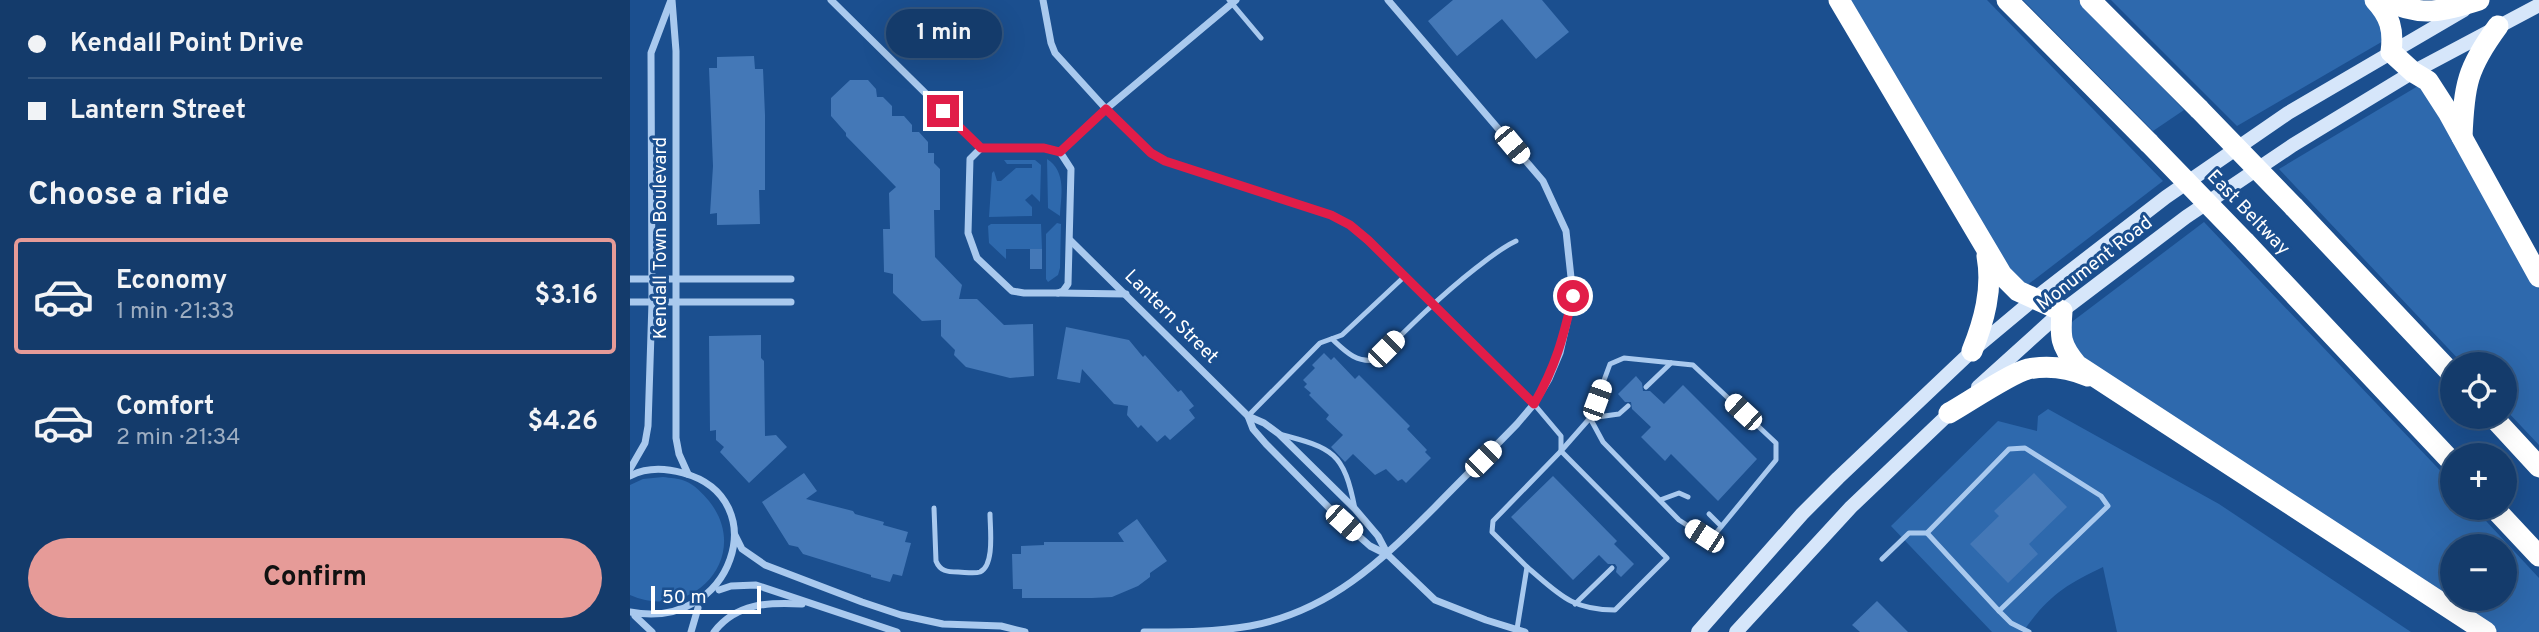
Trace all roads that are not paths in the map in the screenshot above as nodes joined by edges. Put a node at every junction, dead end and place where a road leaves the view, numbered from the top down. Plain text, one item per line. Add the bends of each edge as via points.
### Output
1 (672, 0) edge
2 (831, 0) edge
3 (1043, 0) edge
4 (1388, 0) edge
5 (1839, 0) edge
6 (2007, 0) edge
7 (2090, 0) edge
8 (2375, 0) edge
9 (2386, 0) edge
10 (2481, 0) edge
11 (1232, 1) edge
12 (2539, 5) edge
13 (2498, 26) junction
14 (1261, 38) dead end
15 (2391, 52) junction
16 (2413, 72) junction
17 (1106, 109) junction
18 (2462, 137) junction
19 (981, 148) junction
20 (1060, 152) junction
21 (1071, 241) junction
22 (1516, 241) dead end
23 (1984, 244) junction
24 (1405, 276) junction
25 (2539, 277) edge
26 (630, 279) edge
27 (651, 279) junction
28 (791, 279) dead end
29 (677, 280) junction
30 (1058, 293) junction
31 (1126, 295) junction
32 (2034, 299) junction
33 (630, 302) edge
34 (652, 302) junction
35 (677, 302) junction
36 (791, 302) dead end
37 (1433, 304) junction
38 (2062, 311) junction
39 (1332, 339) junction
40 (1972, 351) junction
41 (2440, 361) edge
42 (1671, 363) junction
43 (2094, 378) junction
44 (1646, 387) dead end
45 (1534, 404) junction
46 (1628, 406) dead end
47 (1949, 413) junction
48 (1248, 416) junction
49 (1590, 418) junction
50 (2504, 429) edge
51 (1279, 433) junction
52 (2440, 448) edge
53 (1561, 451) junction
54 (2539, 467) edge
55 (630, 470) edge
56 (688, 474) junction
57 (630, 475) edge
58 (1688, 497) dead end
59 (1660, 500) junction
60 (934, 508) dead end
61 (1355, 509) junction
62 (990, 514) dead end
63 (1709, 514) dead end
64 (2505, 520) edge
65 (1721, 526) junction
66 (1927, 533) junction
67 (734, 535) junction
68 (1388, 555) junction
69 (2539, 556) edge
70 (1882, 559) dead end
71 (1527, 567) junction
72 (1612, 568) dead end
73 (719, 590) junction
74 (811, 604) junction
75 (1575, 604) junction
76 (698, 608) junction
77 (1999, 611) junction
78 (631, 612) edge
79 (1521, 631) edge
80 (652, 632) edge
81 (691, 632) edge
82 (714, 632) edge
83 (897, 632) edge
84 (1025, 632) edge
85 (1144, 632) edge
86 (1698, 632) edge
87 (1736, 632) edge
88 (2029, 632) edge
89 (2486, 632) edge

1 - 27 street, Kendall Town Boulevard via 651,53
1 - 29 street, Kendall Town Boulevard
2 - 19 street
3 - 17 street via 1055,53
4 - 45 street via 1543,181 1566,232 1573,296 1560,353
5 - 23 highway
6 - 52 highway, East Beltway, bridge
7 - 41 highway, East Beltway, bridge
8 - 15 highway via 2392,26
9 - 10 highway via 2430,12
10 - 15 main road, Monument Road
11 - 14 lane
11 - 17 street
12 - 13 main road, Monument Road
13 - 16 main road, Monument Road
13 - 18 highway via 2471,67
15 - 16 highway
15 - 32 main road, Monument Road via 2288,114 2166,197
16 - 18 highway via 2428,81
16 - 38 main road, Monument Road via 2292,145
17 - 20 street
17 - 24 street via 1165,161 1350,225
18 - 25 highway
19 - 20 street
19 - 30 street via 970,159 968,233 976,258 1012,291
20 - 21 street via 1071,169
21 - 30 street via 1068,284
21 - 31 street, Lantern Street
22 - 37 lane
23 - 32 highway via 2002,275
23 - 40 highway via 1990,289
24 - 37 street
24 - 39 lane via 1342,335
26 - 27 street
27 - 29 street
27 - 34 street, Kendall Town Boulevard
28 - 29 street
29 - 35 street, Kendall Town Boulevard
30 - 31 street
31 - 48 street, Lantern Street
32 - 38 highway
32 - 40 main road, Monument Road
33 - 34 street
34 - 35 street
34 - 55 street, Kendall Town Boulevard via 647,429 645,443
35 - 36 street
35 - 56 street, Kendall Town Boulevard via 676,438
37 - 39 lane via 1376,360 1364,362
37 - 45 street
38 - 43 highway via 2060,336 2065,351
38 - 47 main road, Monument Road
39 - 48 lane via 1320,343
40 - 86 main road, Monument Road via 1802,514
42 - 44 lane
42 - 49 lane via 1624,358 1610,364
42 - 65 lane via 1693,365 1776,443 1776,460
43 - 47 highway via 2052,367 2025,369
43 - 89 highway
45 - 53 lane via 1561,436
45 - 68 street
46 - 49 lane via 1619,414
47 - 87 main road, Monument Road via 1851,507
48 - 51 street, Lantern Street
48 - 68 street, Lantern Street via 1266,444 1344,523
49 - 53 lane
49 - 59 lane via 1603,442
50 - 54 highway
51 - 61 street, Lantern Street
51 - 61 lane via 1328,449 1343,466
53 - 71 lane via 1493,521 1492,532
53 - 75 lane via 1667,558 1615,610
56 - 57 street via 653,469
56 - 67 street via 720,498
58 - 59 lane via 1679,493
59 - 65 lane via 1704,536
60 - 62 lane via 936,561 946,572 979,573 986,567
61 - 68 street, Lantern Street
63 - 65 lane
64 - 69 highway
66 - 70 lane via 1909,533
66 - 77 lane
66 - 77 lane via 2009,449 2025,449 2101,496 2108,506
67 - 73 street via 734,555
67 - 84 street via 741,550 765,565 862,603 943,624 1001,626
68 - 79 street, Lantern Street via 1435,600
68 - 85 street via 1333,596 1276,619 1208,631
71 - 75 lane
71 - 79 lane
72 - 75 lane
73 - 74 street via 756,585
73 - 76 street
74 - 82 street via 754,605 733,614
74 - 83 street
76 - 78 street via 665,618
76 - 81 street
77 - 88 lane
78 - 80 street

